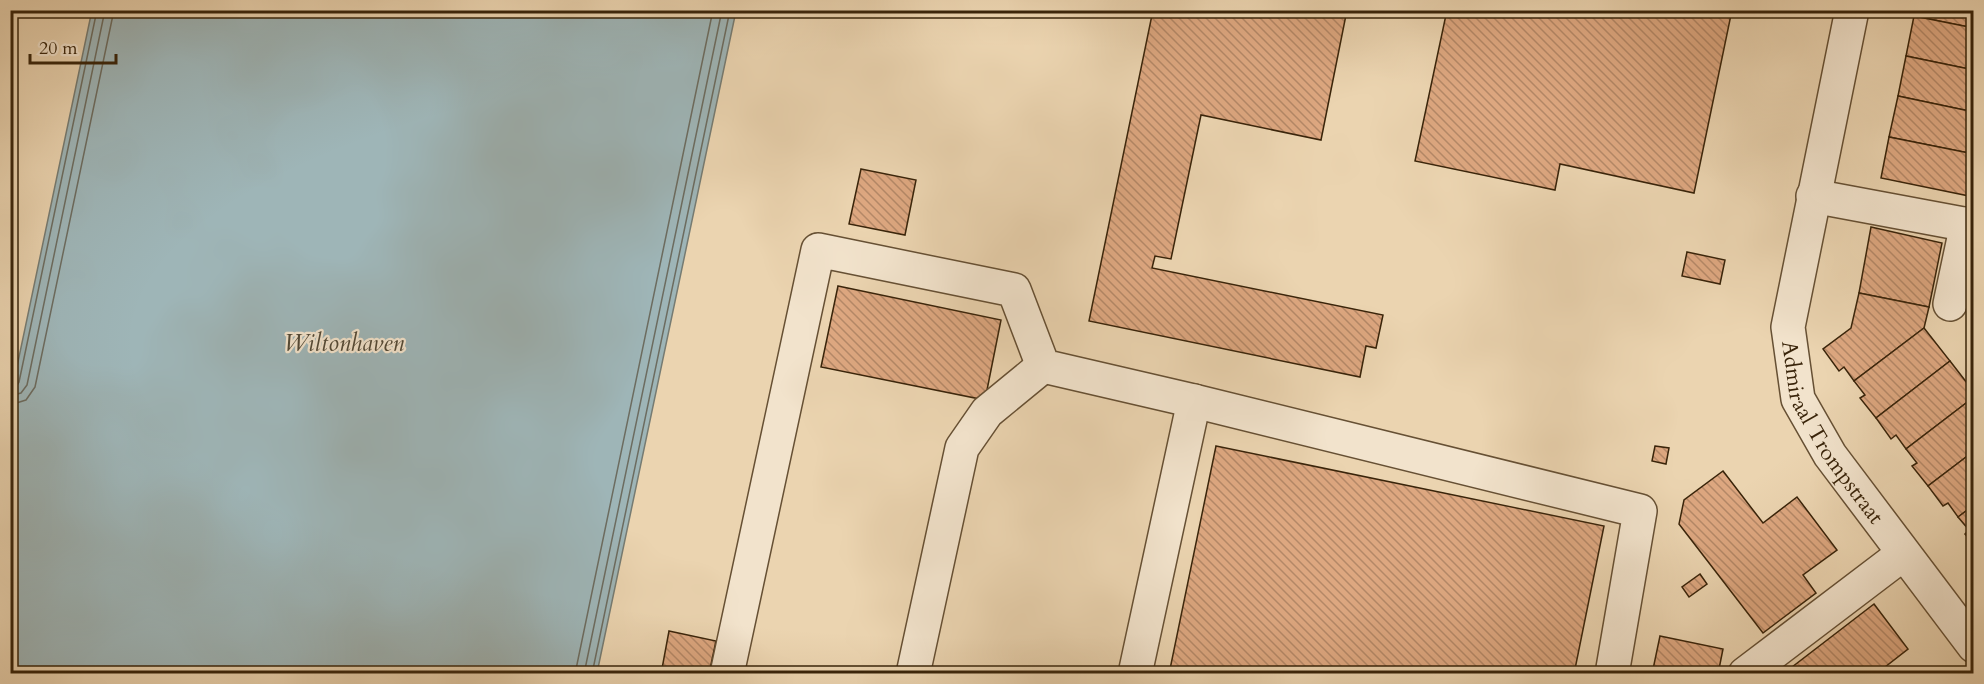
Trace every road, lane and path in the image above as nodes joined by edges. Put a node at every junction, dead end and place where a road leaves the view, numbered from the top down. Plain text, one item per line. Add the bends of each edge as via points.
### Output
1 (1852, 10) edge
2 (1813, 196) junction
3 (1970, 225) edge
4 (1950, 304) dead end
5 (1043, 366) junction
6 (1194, 401) junction
7 (1903, 554) junction
8 (1974, 646) edge
9 (727, 674) edge
10 (913, 674) edge
11 (1135, 674) edge
12 (1612, 674) edge
13 (1745, 674) edge

1 - 2 street, Admiraal Trompstraat
2 - 3 street
2 - 7 street, Admiraal Trompstraat via 1788,327 1798,399 1830,455
3 - 4 street
5 - 6 street
5 - 9 street via 1014,290 818,250
5 - 10 street via 987,412 962,448
6 - 11 street
6 - 12 street via 1640,511
7 - 8 street, Admiraal Trompstraat
7 - 13 street

